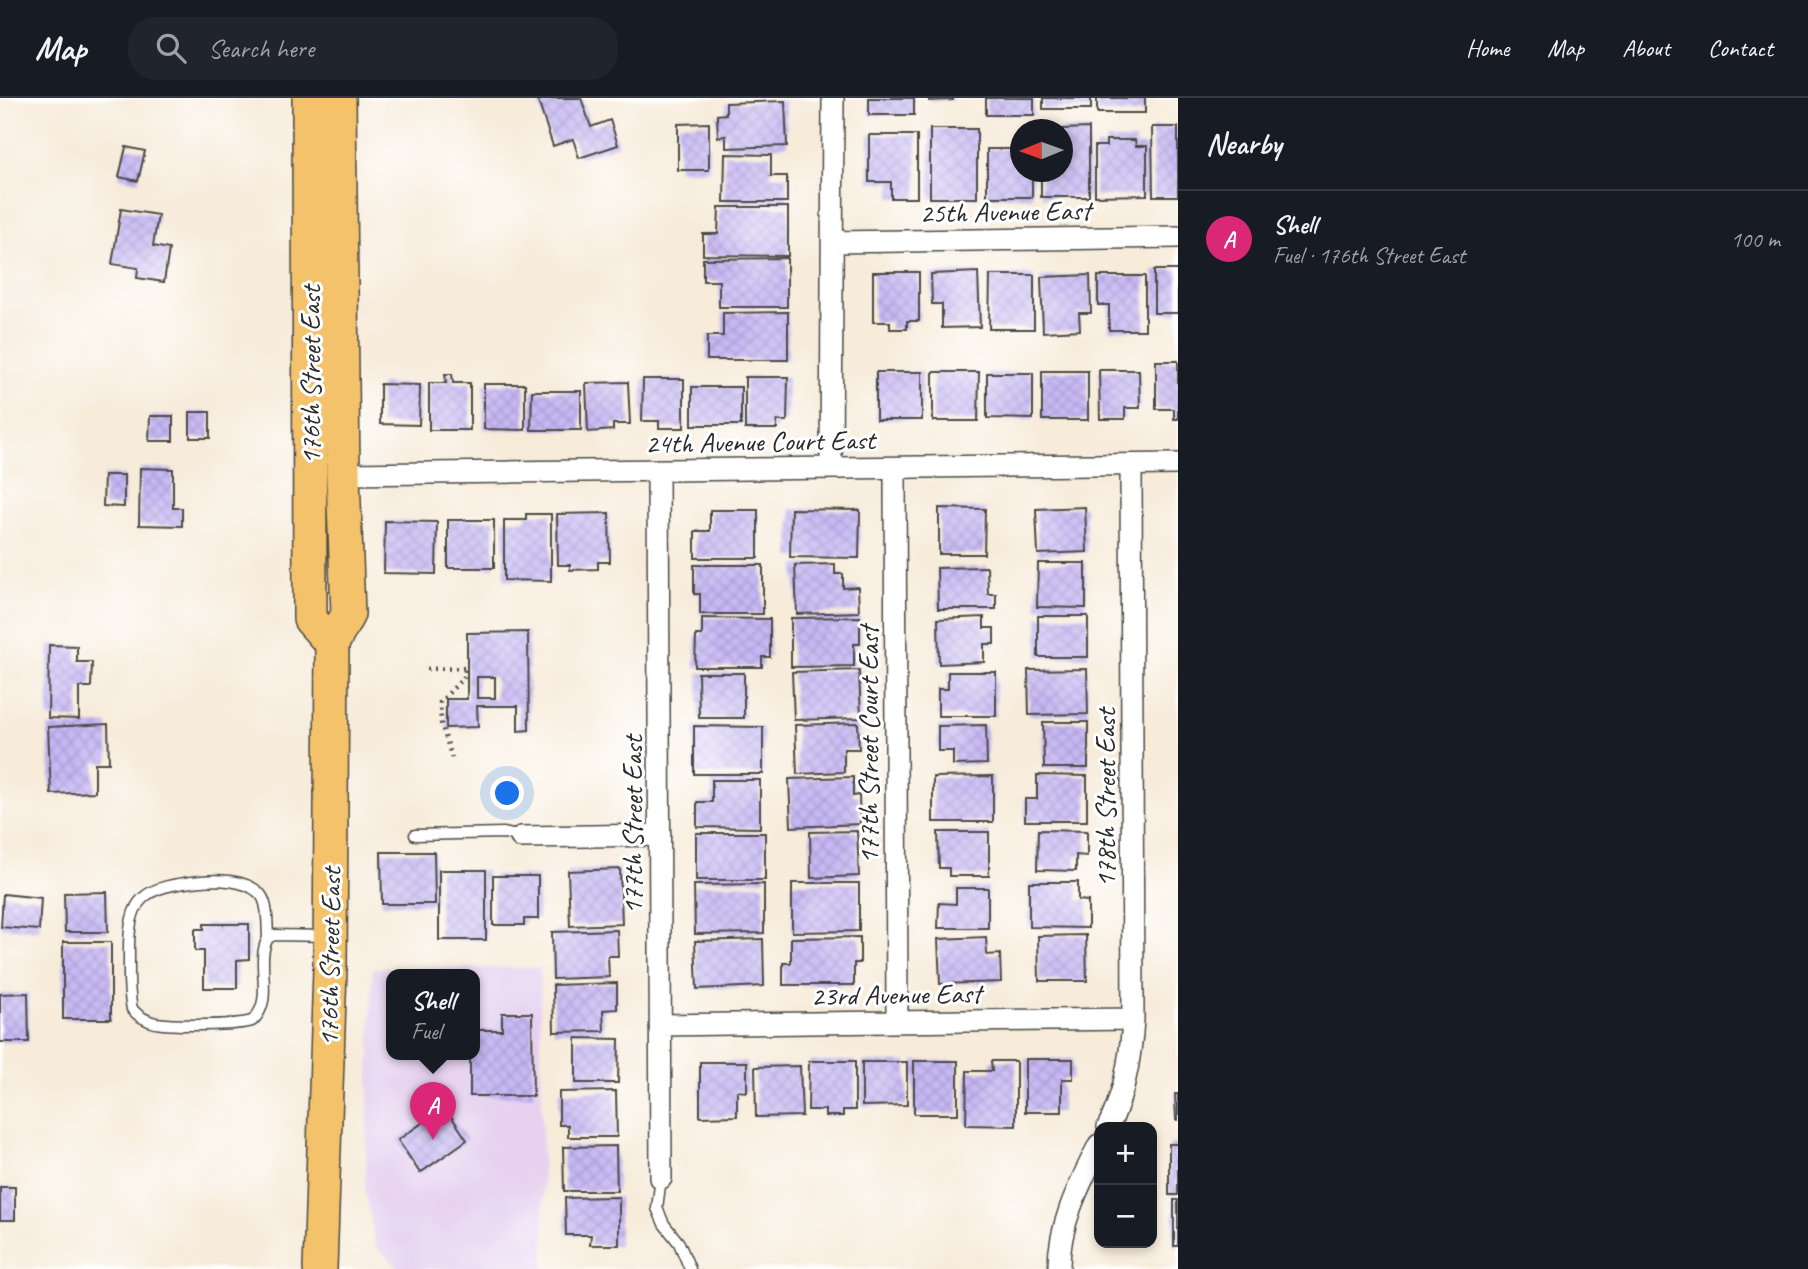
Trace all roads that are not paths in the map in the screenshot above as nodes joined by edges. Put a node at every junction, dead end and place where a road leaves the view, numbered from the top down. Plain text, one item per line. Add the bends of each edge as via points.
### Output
1 (309, 98) edge
2 (339, 98) edge
3 (832, 98) edge
4 (1178, 237) edge
5 (833, 242) junction
6 (1178, 464) edge
7 (1131, 465) junction
8 (831, 468) junction
9 (895, 468) junction
10 (658, 471) junction
11 (343, 474) junction
12 (332, 644) junction
13 (415, 835) dead end
14 (660, 835) junction
15 (521, 838) joint
16 (330, 936) junction
17 (268, 938) junction
18 (1133, 1019) junction
19 (897, 1022) junction
20 (660, 1025) junction
21 (1110, 1122) edge
22 (1094, 1155) edge
23 (661, 1178) joint
24 (320, 1269) edge
25 (690, 1269) edge
26 (1059, 1269) edge

1 - 12 main road, 176th Street East via 310,619
2 - 11 main road, 176th Street East
3 - 5 street
4 - 5 street, 25th Avenue East
5 - 8 street
6 - 7 street, 24th Avenue Court East
7 - 9 street, 24th Avenue Court East
7 - 18 street, 178th Street East
8 - 9 street, 24th Avenue Court East
8 - 10 street, 24th Avenue Court East
9 - 19 street, 177th Street Court East
10 - 11 street, 24th Avenue Court East
10 - 14 street, 177th Street East
11 - 12 main road, 176th Street East via 348,614
12 - 16 main road, 176th Street East
13 - 15 lane via 504,833
14 - 15 street
14 - 20 street, 177th Street East
16 - 17 lane
16 - 24 main road, 176th Street East
17 - 17 lane via 262,1009 252,1021 156,1023 132,1009 130,919 135,906 151,892 206,880 247,886 263,899
18 - 19 street, 23rd Avenue East
18 - 21 street, 178th Street East via 1124,1084
19 - 20 street, 23rd Avenue East
20 - 23 street, 177th Street East
22 - 26 street via 1067,1220
23 - 25 lane via 657,1208

